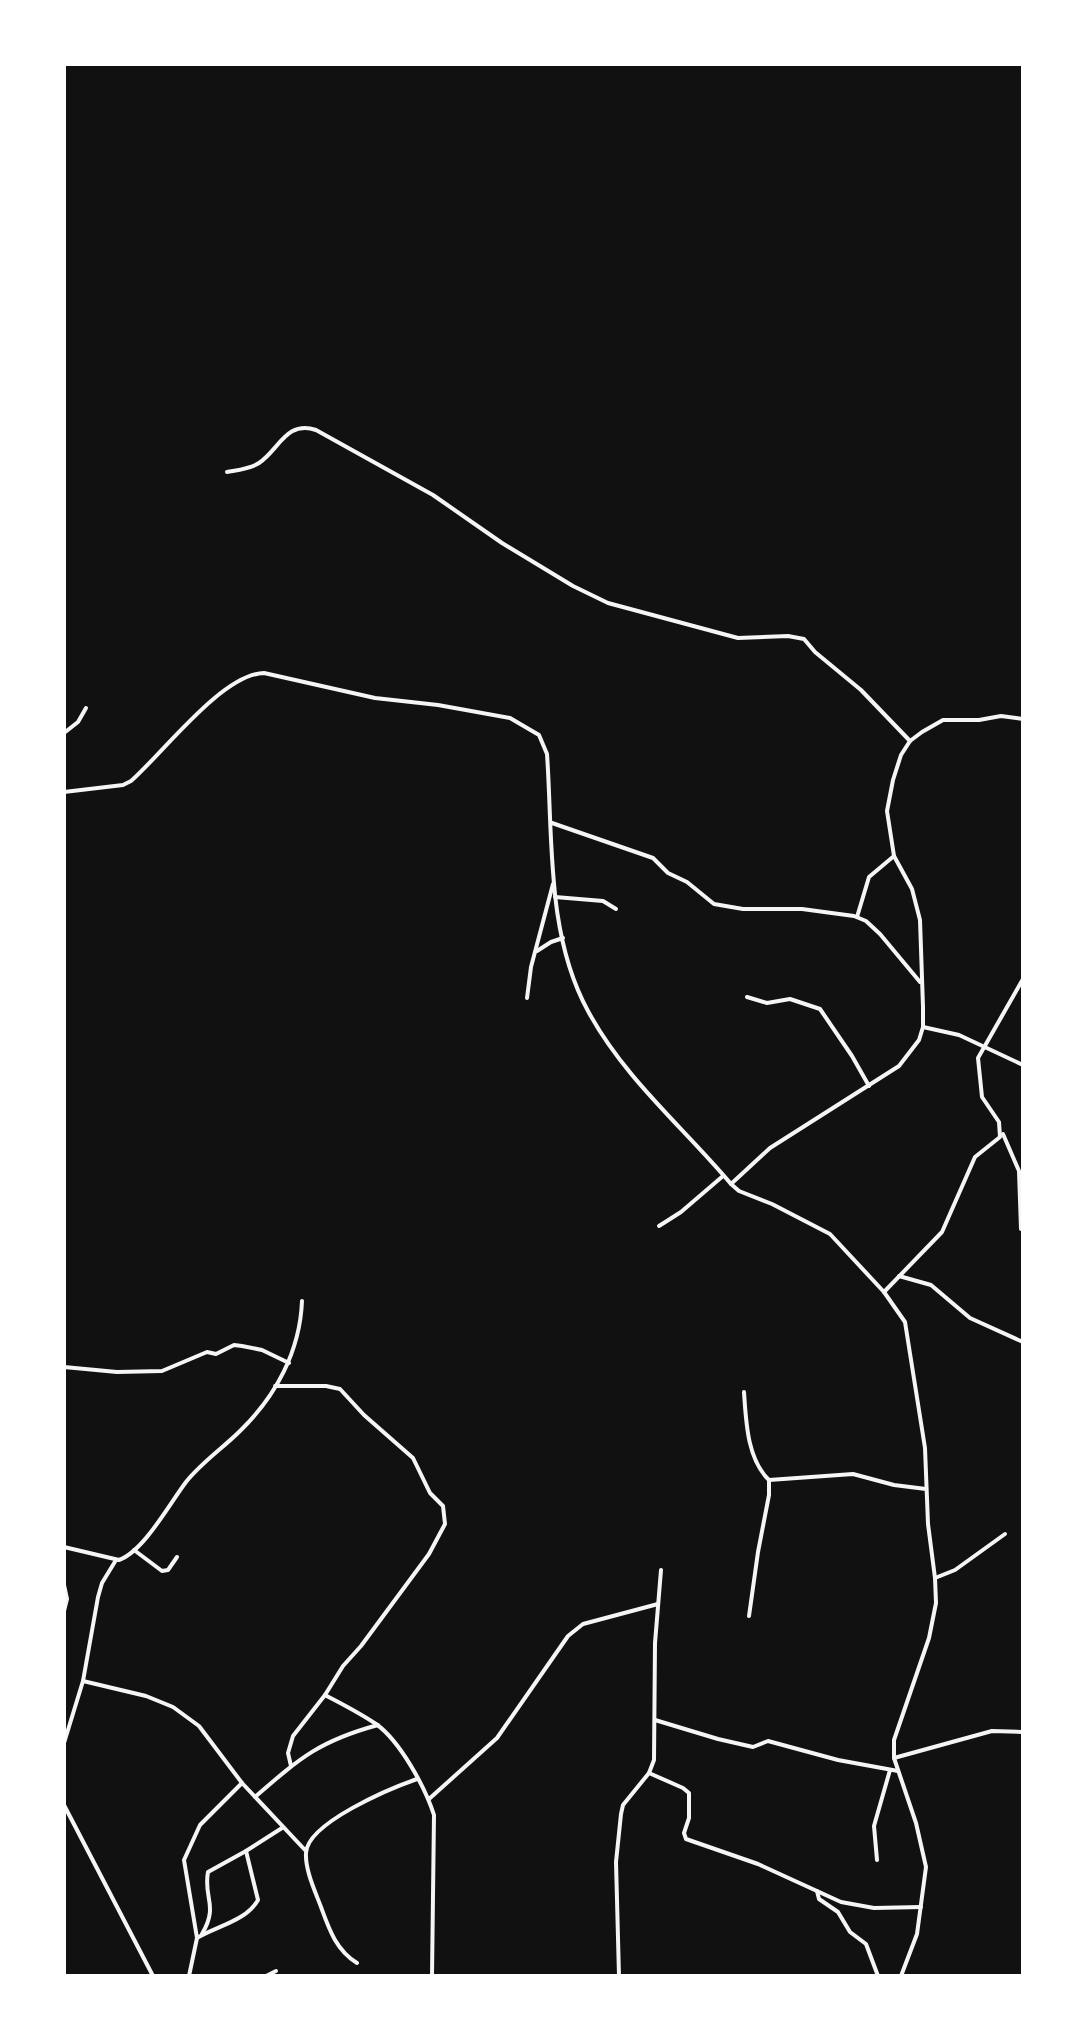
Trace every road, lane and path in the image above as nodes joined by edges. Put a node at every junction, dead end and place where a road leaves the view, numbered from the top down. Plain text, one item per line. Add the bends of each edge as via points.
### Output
1 (227, 472) dead end
2 (86, 708) dead end
3 (1023, 719) edge
4 (64, 733) edge
5 (910, 741) junction
6 (64, 792) edge
7 (552, 823) junction
8 (894, 856) junction
9 (554, 882) junction
10 (555, 897) junction
11 (616, 909) dead end
12 (857, 917) junction
13 (563, 938) junction
14 (537, 951) junction
15 (1023, 979) edge
16 (921, 983) junction
17 (747, 997) dead end
18 (527, 998) dead end
19 (923, 1027) junction
20 (983, 1047) junction
21 (1023, 1065) edge
22 (869, 1086) junction
23 (1002, 1132) junction
24 (723, 1176) junction
25 (731, 1184) junction
26 (659, 1226) dead end
27 (1021, 1229) edge
28 (899, 1276) junction
29 (884, 1292) junction
30 (302, 1301) dead end
31 (1023, 1342) edge
32 (289, 1363) junction
33 (64, 1367) edge
34 (275, 1386) junction
35 (744, 1392) dead end
36 (769, 1480) junction
37 (926, 1489) junction
38 (1005, 1534) dead end
39 (64, 1547) edge
40 (134, 1550) junction
41 (177, 1557) dead end
42 (116, 1560) junction
43 (661, 1570) dead end
44 (935, 1578) junction
45 (64, 1585) edge
46 (658, 1604) junction
47 (64, 1611) edge
48 (749, 1616) dead end
49 (83, 1681) junction
50 (325, 1695) junction
51 (655, 1720) junction
52 (378, 1725) junction
53 (1023, 1732) edge
54 (64, 1743) edge
55 (894, 1758) junction
56 (291, 1766) junction
57 (890, 1770) junction
58 (898, 1771) junction
59 (649, 1773) junction
60 (417, 1779) junction
61 (242, 1783) junction
62 (255, 1797) junction
63 (429, 1799) junction
64 (64, 1805) edge
65 (283, 1828) junction
66 (305, 1850) junction
67 (246, 1851) junction
68 (877, 1860) dead end
69 (817, 1891) junction
70 (921, 1907) junction
71 (199, 1937) junction
72 (357, 1963) dead end
73 (276, 1971) dead end
74 (153, 1976) edge
75 (189, 1976) edge
76 (266, 1976) edge
77 (432, 1976) edge
78 (619, 1976) edge
79 (878, 1976) edge
80 (901, 1976) edge

1 - 5 street via 261,462 297,429 316,430 608,603 738,638 804,639
2 - 4 street
3 - 5 street via 952,718
5 - 8 street via 887,811
6 - 7 street via 123,785 221,694 247,676 264,673 364,696 487,713 530,728 545,744
7 - 9 street
7 - 12 street via 653,858 714,904
8 - 12 street via 869,877
8 - 16 street via 912,889 920,920
9 - 10 street
9 - 14 street
10 - 11 street via 603,901
10 - 13 street
12 - 16 street via 880,934
13 - 14 street
13 - 24 street via 574,981 598,1029 656,1104
14 - 18 street
15 - 20 street
16 - 19 street
17 - 22 street via 767,1003 790,999 820,1009
19 - 20 street
19 - 22 street via 909,1057
20 - 21 street
20 - 23 street via 978,1058 982,1097
22 - 25 street via 770,1148
23 - 27 street via 1019,1169
23 - 28 street via 975,1157 947,1224
24 - 25 street
24 - 26 street
25 - 29 street via 830,1234
28 - 29 street
28 - 31 street via 931,1285 970,1318
29 - 37 street via 905,1322 925,1448
30 - 32 street
32 - 33 street via 234,1345 162,1371
32 - 34 street
34 - 40 street via 241,1430 189,1478
34 - 50 street via 340,1389 413,1458 445,1513 436,1544
35 - 36 street via 751,1447 758,1470
36 - 37 street via 853,1474
36 - 48 street
37 - 44 street
38 - 44 street
39 - 42 street
40 - 41 street via 162,1571
40 - 42 street
42 - 49 street via 98,1597
43 - 46 street
44 - 55 street via 929,1638 897,1725
45 - 47 street
46 - 51 street
46 - 63 street via 583,1624 568,1636 497,1738
49 - 54 street
49 - 61 street via 173,1707 199,1726
50 - 52 street
50 - 56 street via 288,1745
51 - 57 street via 741,1744 768,1741
51 - 59 street
52 - 56 street via 331,1739
52 - 60 street via 400,1748
53 - 55 street via 992,1731
55 - 58 street
56 - 62 street
57 - 58 street
57 - 68 street via 874,1826
58 - 70 street via 926,1867
59 - 69 street via 689,1793 686,1839
59 - 78 street via 628,1796 621,1814 616,1862
60 - 63 street
60 - 66 street via 360,1802 310,1839
61 - 62 street
61 - 71 street via 200,1825 184,1860
62 - 65 street
63 - 77 street via 434,1815
64 - 74 street
65 - 66 street
65 - 67 street
66 - 72 street via 329,1928 338,1947
67 - 71 street via 208,1872 210,1916
67 - 71 street via 258,1900 236,1920
69 - 70 street via 864,1907
69 - 79 street via 866,1944
70 - 80 street
71 - 75 street
73 - 76 street

